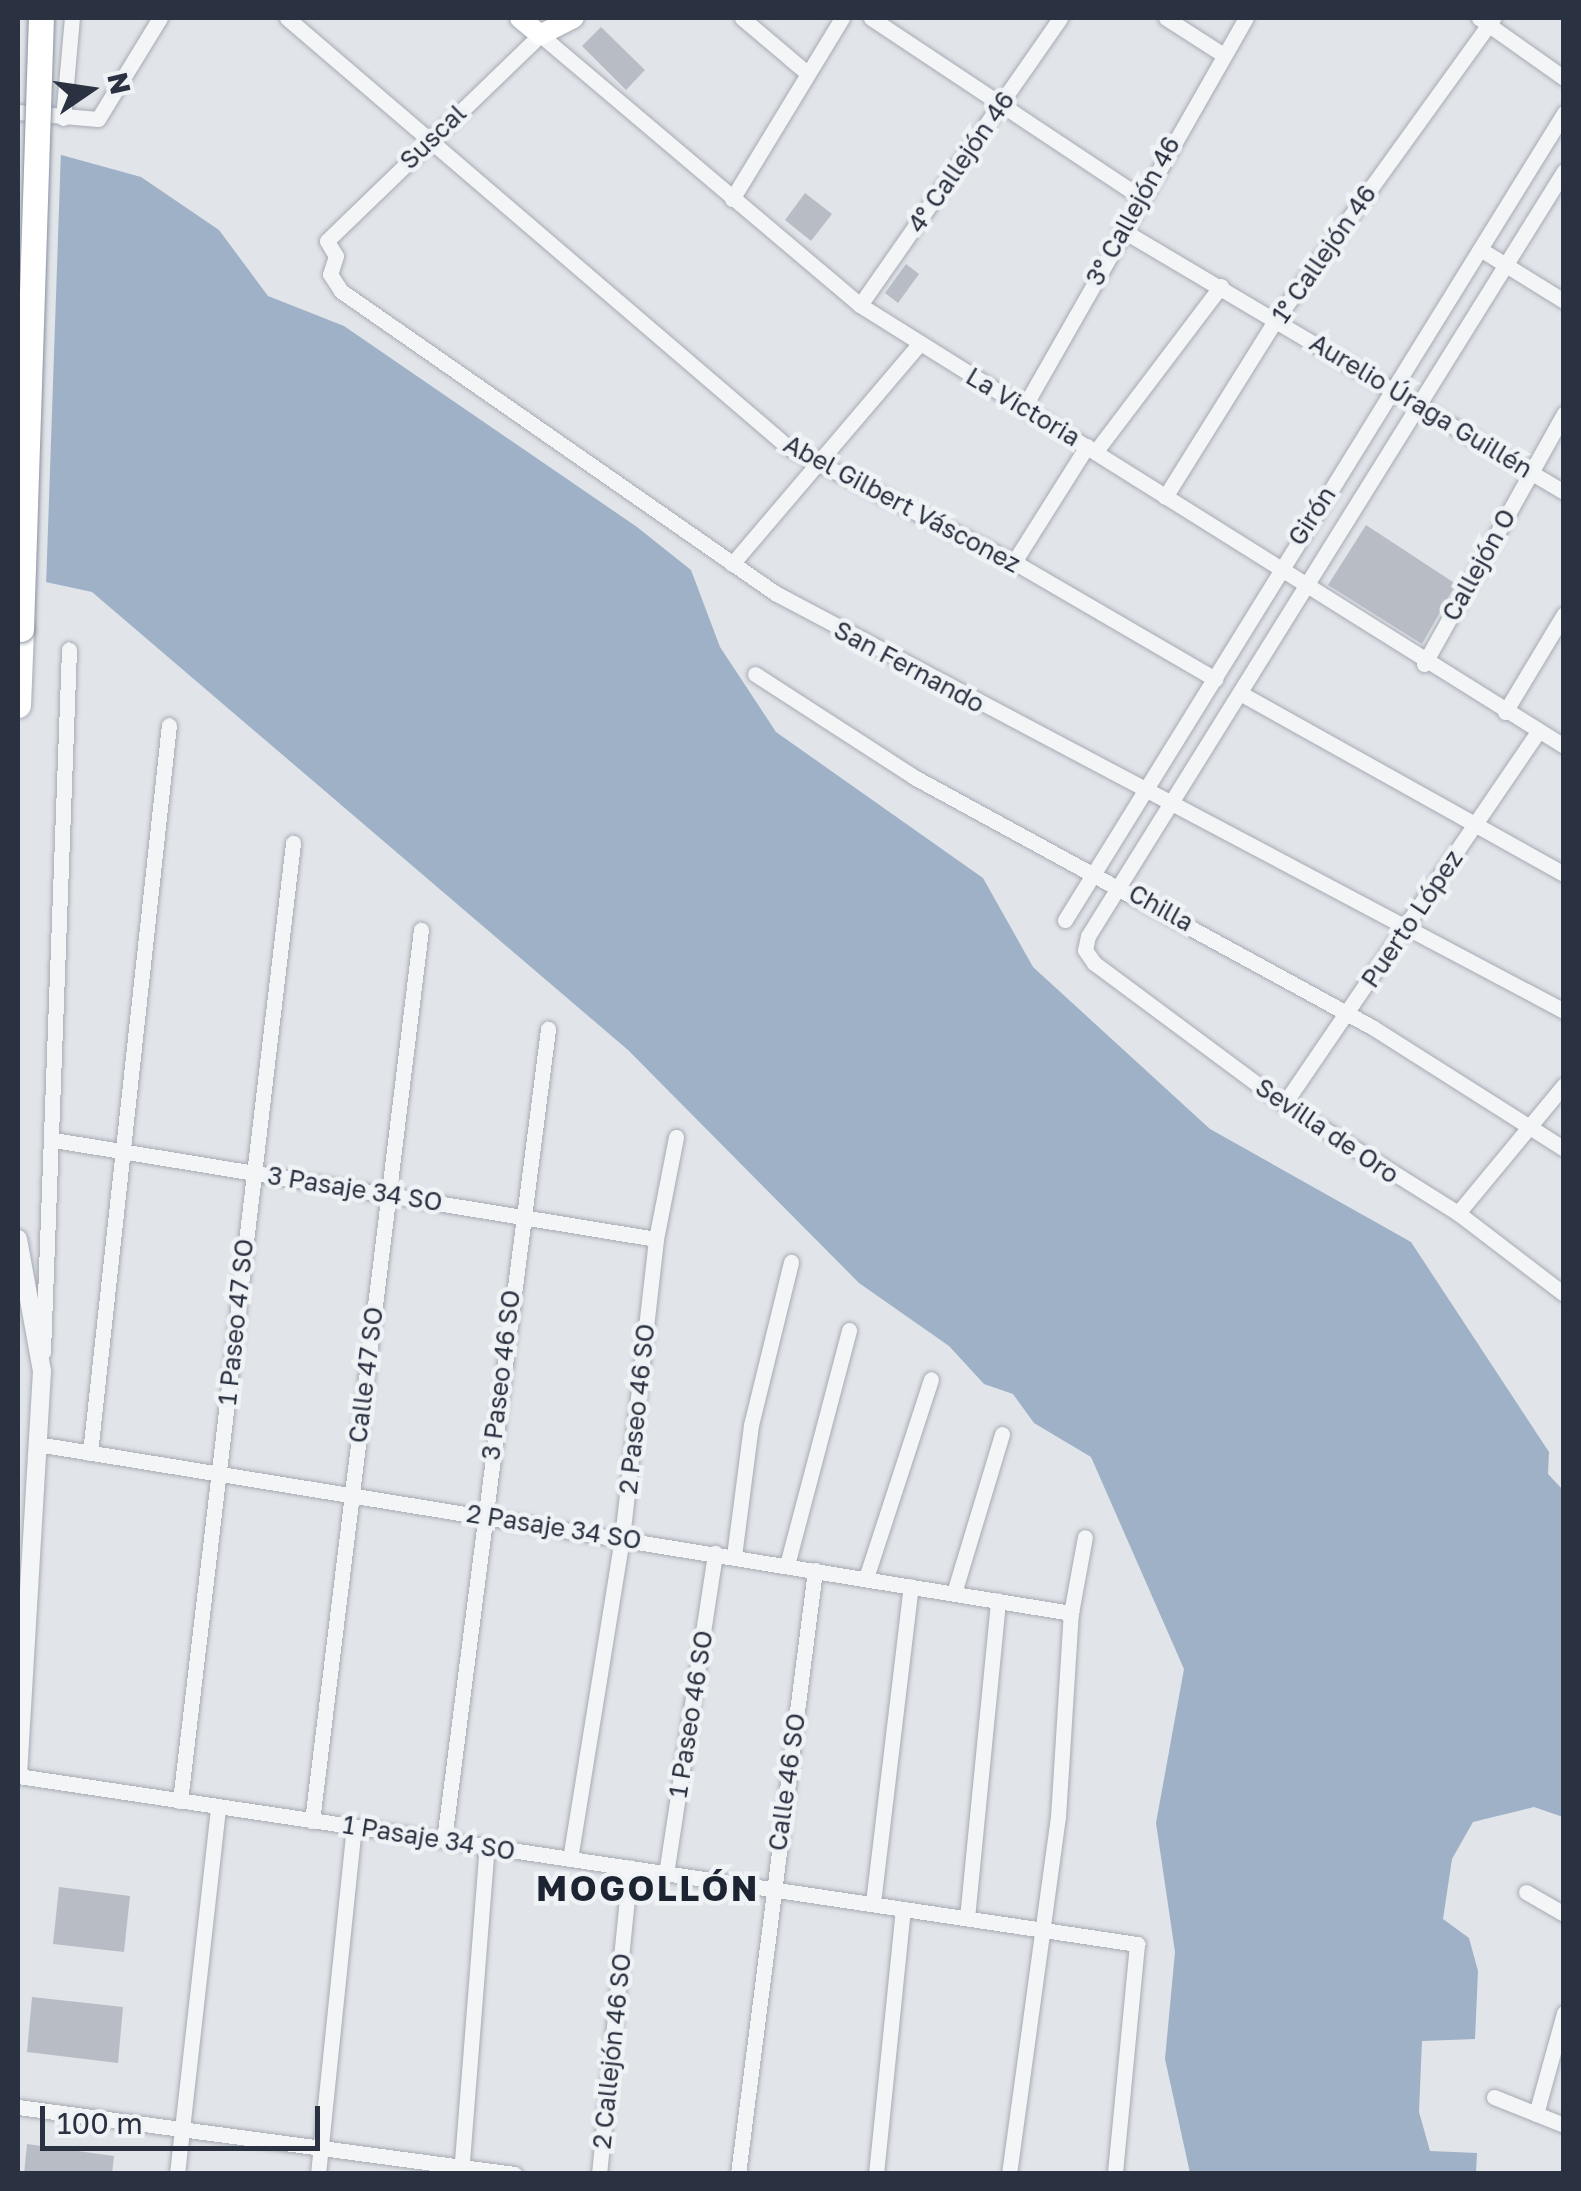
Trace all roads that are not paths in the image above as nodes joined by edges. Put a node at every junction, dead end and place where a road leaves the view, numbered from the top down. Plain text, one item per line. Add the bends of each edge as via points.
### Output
1 (41, 18) edge
2 (72, 18) edge
3 (160, 18) edge
4 (287, 18) edge
5 (520, 18) edge
6 (574, 18) edge
7 (742, 18) edge
8 (842, 18) edge
9 (872, 18) edge
10 (1060, 18) edge
11 (1166, 18) edge
12 (1246, 18) edge
13 (1487, 20) edge
14 (544, 26) edge
15 (1222, 54) junction
16 (806, 73) junction
17 (1564, 78) edge
18 (1000, 108) junction
19 (18, 112) edge
20 (1564, 113) edge
21 (64, 118) junction
22 (430, 140) junction
23 (1564, 171) edge
24 (1140, 197) junction
25 (732, 200) junction
26 (1122, 230) junction
27 (327, 240) joint
28 (1480, 249) junction
29 (1506, 266) junction
30 (1221, 286) junction
31 (1564, 300) edge
32 (860, 305) junction
33 (1277, 318) junction
34 (919, 344) junction
35 (1394, 390) junction
36 (1417, 406) junction
37 (1024, 407) junction
38 (1564, 414) edge
39 (1091, 448) junction
40 (818, 465) junction
41 (1531, 473) junction
42 (1564, 492) edge
43 (1165, 497) junction
44 (1014, 562) junction
45 (732, 564) junction
46 (1277, 570) junction
47 (1304, 589) junction
48 (1564, 614) edge
49 (70, 649) dead end
50 (1424, 664) junction
51 (755, 674) dead end
52 (1215, 679) junction
53 (1240, 693) junction
54 (18, 705) edge
55 (1505, 712) junction
56 (169, 725) dead end
57 (1538, 731) junction
58 (1564, 746) edge
59 (1144, 792) junction
60 (1170, 806) junction
61 (1475, 826) junction
62 (293, 842) dead end
63 (1096, 873) junction
64 (1564, 874) edge
65 (1120, 886) junction
66 (1066, 920) dead end
67 (1407, 925) junction
68 (420, 930) dead end
69 (1094, 963) joint
70 (1564, 1011) edge
71 (1348, 1014) junction
72 (548, 1029) dead end
73 (1564, 1085) edge
74 (1284, 1104) junction
75 (1530, 1127) junction
76 (676, 1137) dead end
77 (54, 1140) junction
78 (1564, 1149) edge
79 (119, 1151) junction
80 (252, 1172) junction
81 (388, 1195) junction
82 (1458, 1214) junction
83 (521, 1217) junction
84 (18, 1238) edge
85 (656, 1239) junction
86 (791, 1262) dead end
87 (1564, 1294) edge
88 (849, 1330) dead end
89 (42, 1372) junction
90 (931, 1379) dead end
91 (1002, 1434) dead end
92 (37, 1444) junction
93 (90, 1453) junction
94 (220, 1474) junction
95 (351, 1495) junction
96 (483, 1516) junction
97 (1085, 1537) dead end
98 (622, 1538) junction
99 (716, 1553) junction
100 (734, 1556) junction
101 (788, 1565) junction
102 (816, 1570) junction
103 (866, 1578) junction
104 (910, 1586) junction
105 (954, 1593) junction
106 (998, 1601) junction
107 (1071, 1613) junction
108 (18, 1776) edge
109 (180, 1801) junction
110 (218, 1806) junction
111 (312, 1821) junction
112 (354, 1827) junction
113 (444, 1840) junction
114 (488, 1847) junction
115 (570, 1860) junction
116 (630, 1868) junction
117 (666, 1874) junction
118 (772, 1890) junction
119 (1526, 1892) dead end
120 (874, 1903) junction
121 (903, 1908) junction
122 (1564, 1914) edge
123 (967, 1918) junction
124 (1042, 1930) junction
125 (1564, 2013) edge
126 (1494, 2096) dead end
127 (18, 2107) edge
128 (1536, 2114) junction
129 (1564, 2125) edge
130 (182, 2127) junction
131 (322, 2149) junction
132 (462, 2170) edge
133 (177, 2174) edge
134 (318, 2174) edge
135 (514, 2174) edge
136 (599, 2174) edge
137 (738, 2174) edge
138 (876, 2174) edge
139 (1009, 2174) edge
140 (1115, 2174) edge

1 - 54 highway, bridge
2 - 21 street
3 - 21 street via 98,119
4 - 22 street, Abel Gilbert Vásconez
5 - 14 main road, La Victoria
6 - 14 main road
7 - 16 street
8 - 16 street
9 - 18 street
10 - 18 street, 4° Callejón 46
11 - 15 street
12 - 15 street, 3° Callejón 46
13 - 17 street
13 - 33 street, 1° Callejón 46
14 - 22 street, Suscal
14 - 25 street, La Victoria
15 - 24 street, 3° Callejón 46
16 - 25 street
18 - 24 street
18 - 32 street, 4° Callejón 46
19 - 21 street
20 - 28 street, Girón
22 - 27 street, Suscal
22 - 40 street, Abel Gilbert Vásconez via 789,448
23 - 29 street, Girón
24 - 26 street, 3° Callejón 46
25 - 32 street, La Victoria
26 - 30 street, Aurelio Úraga Guillén
26 - 37 street, 3° Callejón 46
27 - 45 street, San Fernando via 335,253 330,274 342,291
28 - 29 street
28 - 35 street, Girón
29 - 31 street
29 - 36 street, Girón
30 - 33 street, Aurelio Úraga Guillén
30 - 39 street
32 - 34 street, La Victoria
33 - 35 street, Aurelio Úraga Guillén
33 - 43 street, 1° Callejón 46
34 - 37 street, La Victoria
34 - 40 street
35 - 36 street, Aurelio Úraga Guillén
35 - 46 street, Girón
36 - 41 street, Aurelio Úraga Guillén
36 - 47 street, Girón
37 - 39 street, La Victoria
38 - 41 street, Callejón O
39 - 43 street, La Victoria
39 - 44 street
40 - 44 street, Abel Gilbert Vásconez
40 - 45 street
41 - 42 street, Aurelio Úraga Guillén
41 - 50 street, Callejón O
43 - 46 street, La Victoria
44 - 52 street, Abel Gilbert Vásconez
45 - 59 street, San Fernando via 814,616
46 - 47 street, La Victoria
46 - 52 street, Girón
47 - 50 street, La Victoria
47 - 53 street, Girón
48 - 55 street
49 - 77 street
50 - 55 street, La Victoria
51 - 63 street, Chilla via 914,777
52 - 59 street, Girón
53 - 60 street, Girón
53 - 61 street
55 - 57 street, La Victoria
56 - 79 street
57 - 58 street, La Victoria
57 - 61 street, Puerto López
59 - 60 street, San Fernando
59 - 63 street, Girón
60 - 65 street, Girón
60 - 67 street, San Fernando
61 - 64 street
61 - 67 street, Puerto López
62 - 80 street, 1 Paseo 47 SO
63 - 65 street, Chilla
63 - 66 street, Girón
65 - 69 street, Girón via 1086,943
65 - 71 street, Chilla
67 - 70 street, San Fernando
67 - 71 street, Puerto López
68 - 81 street, Calle 47 SO
69 - 74 street, Sevilla de Oro
71 - 74 street, Puerto López
71 - 75 street, Chilla
72 - 83 street, 3 Paseo 46 SO
73 - 75 street
74 - 82 street, Sevilla de Oro
75 - 78 street, Chilla
75 - 82 street
76 - 85 street, 2 Paseo 46 SO
77 - 79 street, 3 Pasaje 34 SO
77 - 89 street
79 - 80 street, 3 Pasaje 34 SO
79 - 93 street
80 - 81 street, 3 Pasaje 34 SO
80 - 94 street, 1 Paseo 47 SO
81 - 83 street, 3 Pasaje 34 SO
81 - 95 street, Calle 47 SO
82 - 87 street, Sevilla de Oro
83 - 85 street, 3 Pasaje 34 SO
83 - 96 street, 3 Paseo 46 SO
84 - 89 street
85 - 98 street, 2 Paseo 46 SO
86 - 100 street via 751,1424
88 - 101 street
89 - 92 street
90 - 103 street
91 - 105 street
92 - 93 street, 2 Pasaje 34 SO
92 - 108 street
93 - 94 street, 2 Pasaje 34 SO
94 - 95 street, 2 Pasaje 34 SO
94 - 109 street, 1 Paseo 47 SO
95 - 96 street, 2 Pasaje 34 SO
95 - 111 street, Calle 47 SO
96 - 98 street, 2 Pasaje 34 SO
96 - 113 street, 3 Paseo 46 SO
97 - 107 street
98 - 99 street, 2 Pasaje 34 SO
98 - 115 street, 2 Paseo 46 SO
99 - 100 street, 2 Pasaje 34 SO
99 - 117 street, 1 Paseo 46 SO
100 - 101 street, 2 Pasaje 34 SO
101 - 102 street, 2 Pasaje 34 SO
102 - 103 street, 2 Pasaje 34 SO
102 - 118 street, Calle 46 SO
103 - 104 street, 2 Pasaje 34 SO
104 - 105 street, 2 Pasaje 34 SO
104 - 120 street
105 - 106 street, 2 Pasaje 34 SO
106 - 107 street, 2 Pasaje 34 SO
106 - 123 street
107 - 124 street via 1058,1817
108 - 109 street, 1 Pasaje 34 SO
109 - 110 street, 1 Pasaje 34 SO
110 - 111 street, 1 Pasaje 34 SO
110 - 130 street
111 - 112 street, 1 Pasaje 34 SO
112 - 113 street, 1 Pasaje 34 SO
112 - 131 street
113 - 114 street, 1 Pasaje 34 SO
114 - 115 street, 1 Pasaje 34 SO
114 - 132 street
115 - 116 street, 1 Pasaje 34 SO
116 - 117 street, 1 Pasaje 34 SO
116 - 136 street, 2 Callejón 46 SO
117 - 118 street, 1 Pasaje 34 SO
118 - 120 street, 1 Pasaje 34 SO
118 - 137 street, Calle 46 SO
119 - 122 street
120 - 121 street, 1 Pasaje 34 SO
121 - 123 street, 1 Pasaje 34 SO
121 - 138 street
123 - 124 street, 1 Pasaje 34 SO
124 - 139 street
124 - 140 street, 1 Pasaje 34 SO via 1136,1944
125 - 128 street
126 - 128 street
127 - 130 street
128 - 129 street
130 - 131 street
130 - 133 street
131 - 132 street
131 - 134 street
132 - 135 street

